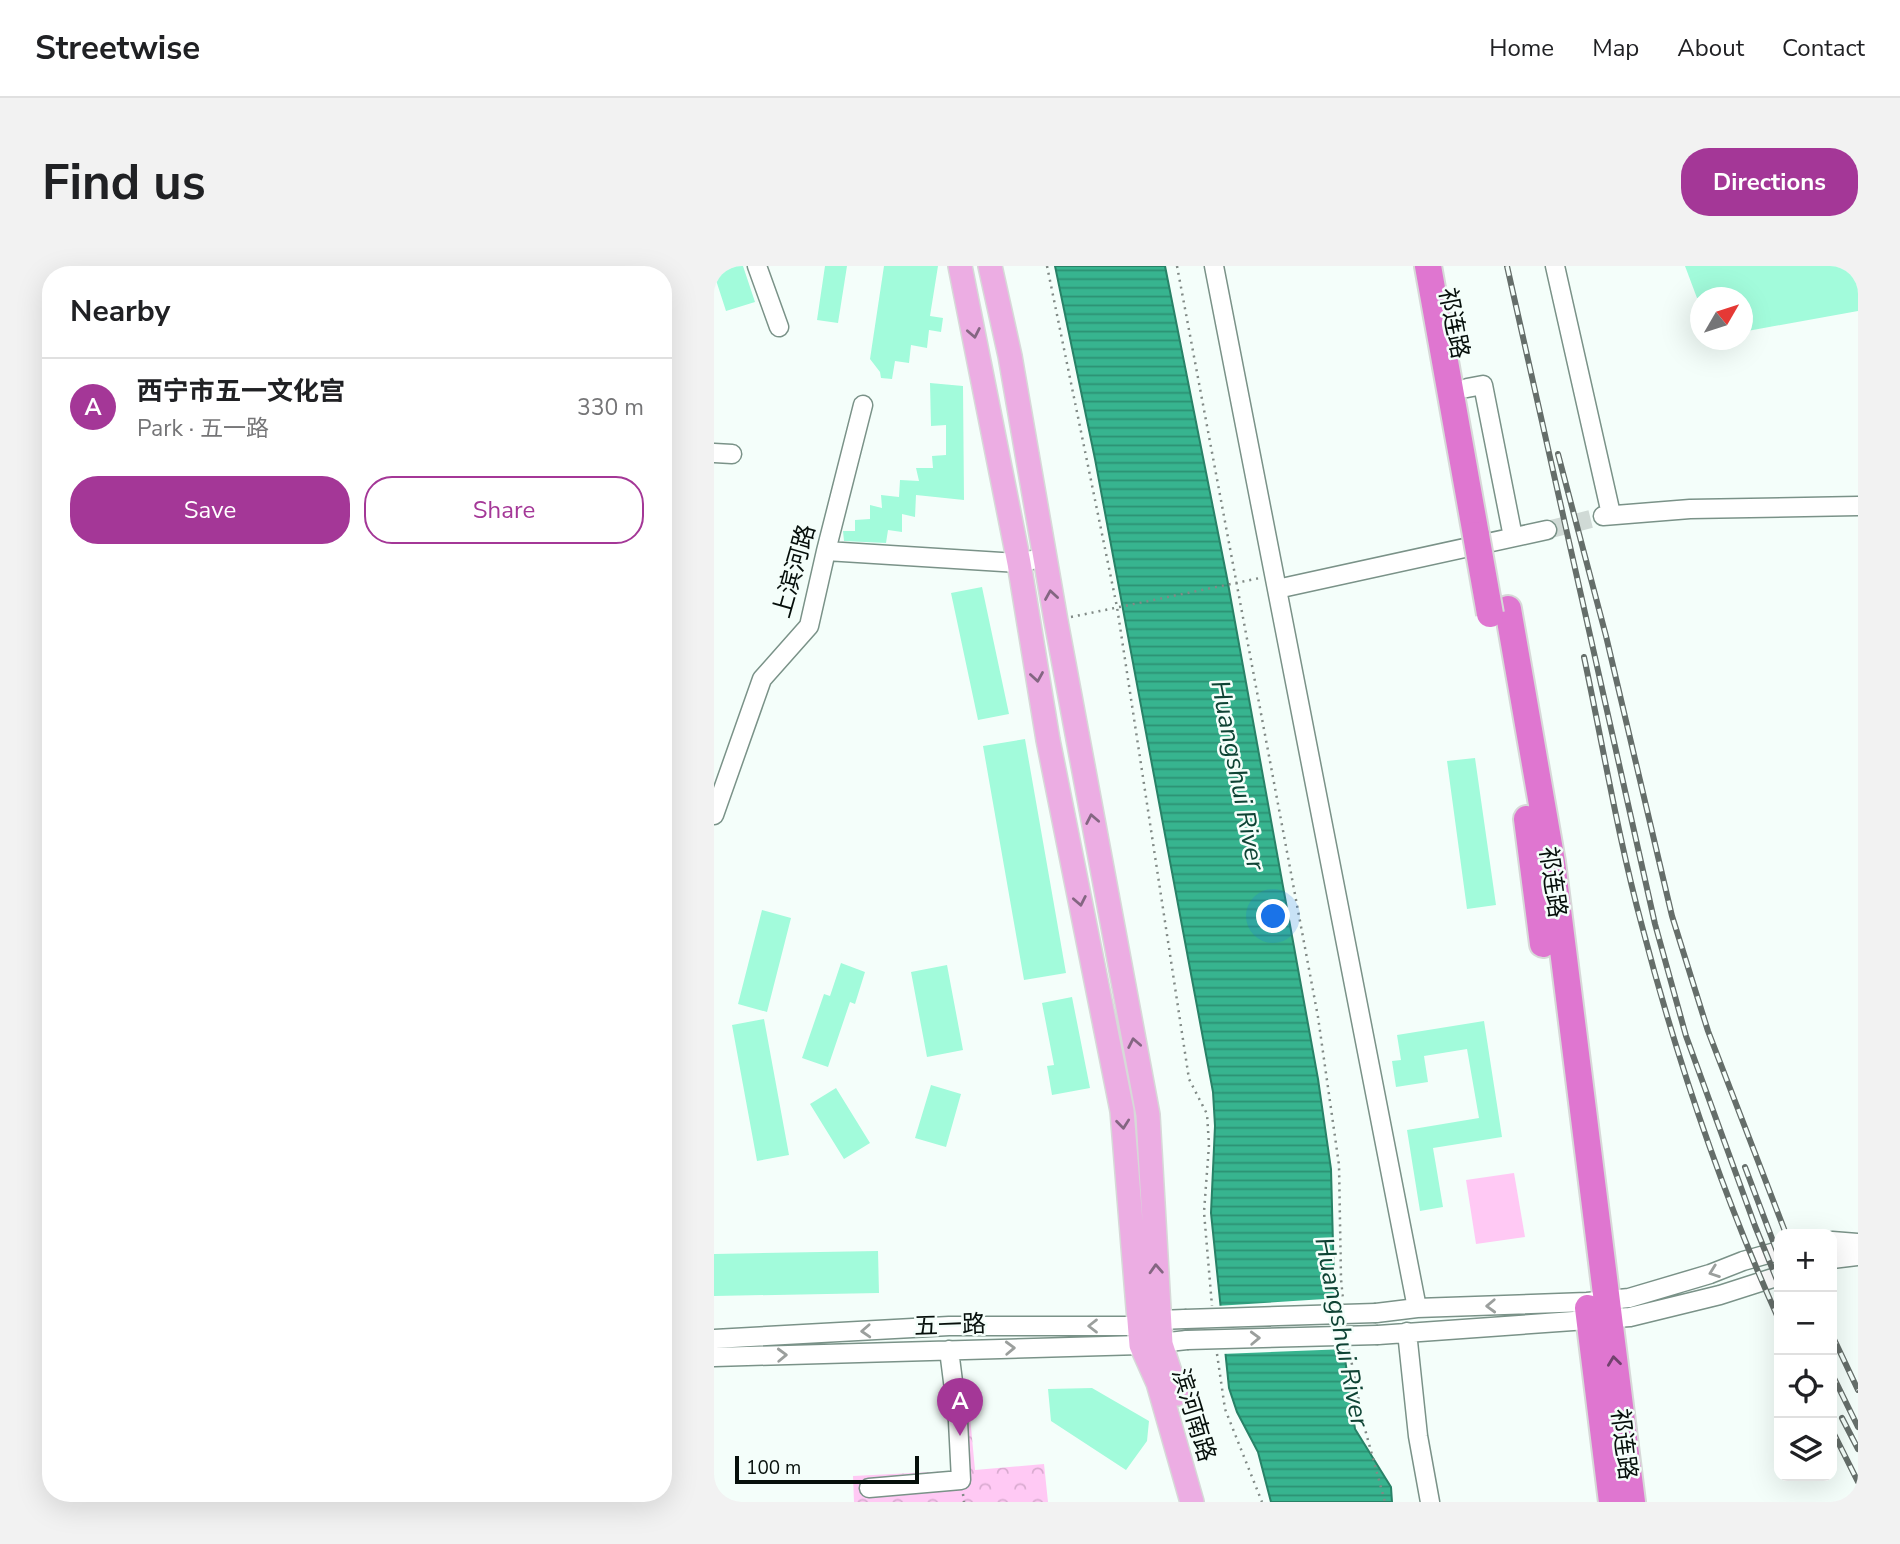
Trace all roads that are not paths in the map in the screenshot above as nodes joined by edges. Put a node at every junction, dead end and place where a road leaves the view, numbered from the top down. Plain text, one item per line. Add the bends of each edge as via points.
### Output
1 (757, 266) edge
2 (960, 266) edge
3 (990, 266) edge
4 (1214, 266) edge
5 (1428, 266) edge
6 (1443, 266) edge
7 (1555, 266) edge
8 (779, 327) dead end
9 (863, 405) dead end
10 (1858, 506) edge
11 (1547, 530) tunnel mouth
12 (1494, 535) junction
13 (826, 551) junction
14 (1045, 557) junction
15 (1019, 563) junction
16 (1275, 583) junction
17 (714, 815) edge
18 (1837, 1241) edge
19 (1858, 1243) edge
20 (1774, 1252) edge
21 (1858, 1256) edge
22 (1837, 1258) edge
23 (1774, 1278) edge
24 (1417, 1308) junction
25 (1598, 1310) junction
26 (1407, 1332) junction
27 (1150, 1334) junction
28 (714, 1339) edge
29 (949, 1350) junction
30 (714, 1357) edge
31 (869, 1488) dead end
32 (1192, 1502) edge
33 (1206, 1502) edge
34 (1430, 1502) edge
35 (1612, 1502) edge
36 (1632, 1502) edge

1 - 8 street
2 -> 15 main road
3 - 14 main road
4 - 16 street
5 - 12 highway, 祁连路
6 - 12 highway, 祁连路
7 - 10 street via 1607,515
9 - 13 street, 上滨河路
11 - 12 street
12 - 16 street
12 - 25 highway, 祁连路, bridge via 1499,612
13 - 15 street
13 - 17 street, 上滨河路 via 809,626 762,679
14 - 15 street
27 -> 14 main road via 1148,1115
15 -> 27 main road via 1048,740 1122,1111
16 - 24 street
18 - 19 street
20 -> 25 street
21 - 22 street
23 - 25 street via 1630,1317
25 -> 24 street, 五一路
24 - 27 street, 五一路, bridge via 1376,1314 1185,1319
25 - 26 street, 五一路
25 - 35 highway, 祁连路
36 -> 25 highway, 祁连路
27 -> 26 street, 五一路, bridge via 1187,1340
26 - 34 street
27 -> 28 street, 五一路 via 949,1326
29 -> 27 street, 五一路
27 - 32 main road, 滨河南路 via 1158,1383
27 - 33 main road via 1193,1449
30 -> 29 street, 五一路
29 - 31 street via 961,1480

